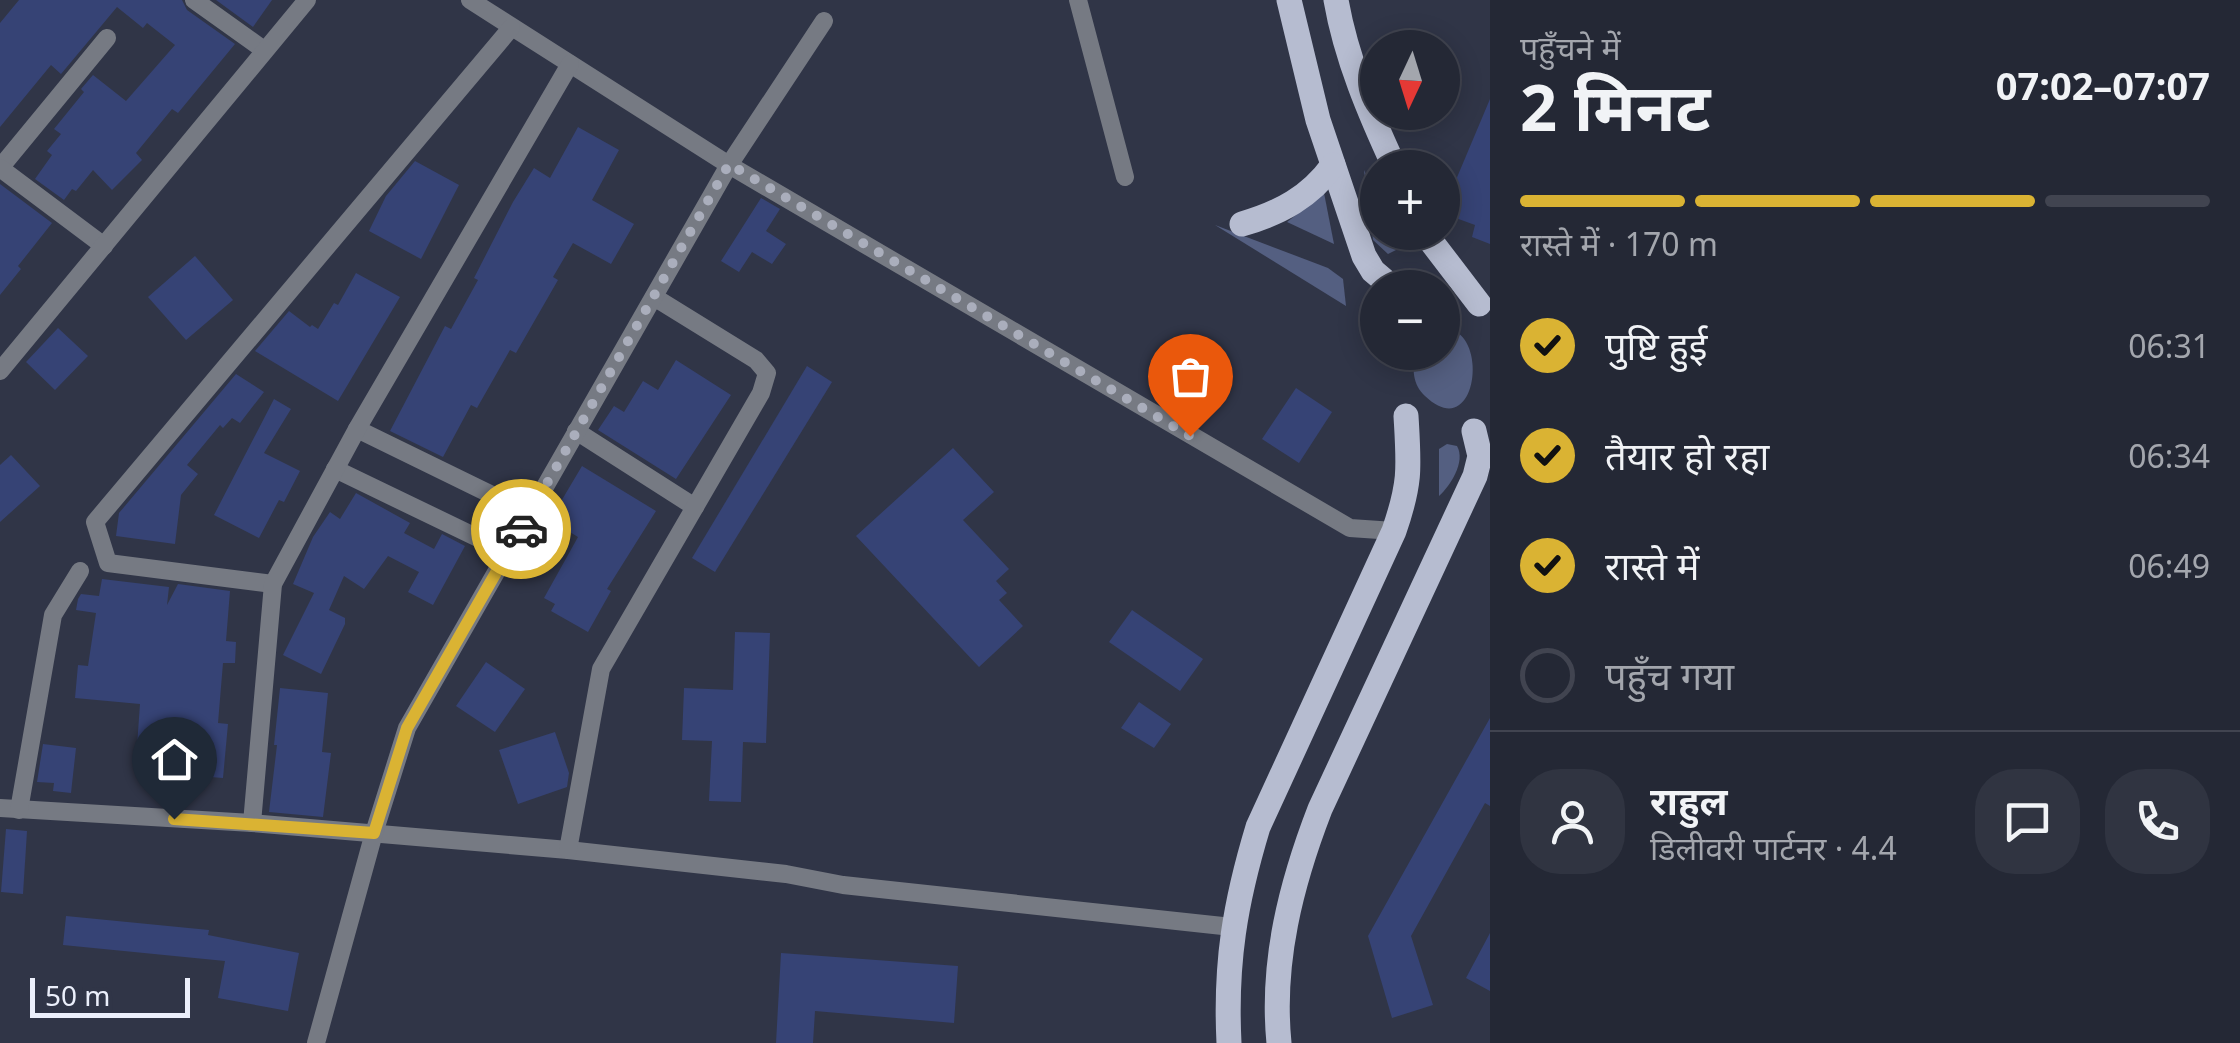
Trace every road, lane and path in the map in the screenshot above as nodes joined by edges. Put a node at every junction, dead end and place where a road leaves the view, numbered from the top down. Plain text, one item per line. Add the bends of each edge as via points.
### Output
1 (194, 0) edge
2 (306, 0) edge
3 (470, 0) edge
4 (1078, 0) edge
5 (1288, 0) edge
6 (1336, 0) edge
7 (824, 21) dead end
8 (512, 28) junction
9 (107, 38) dead end
10 (264, 50) junction
11 (570, 64) junction
12 (1386, 150) edge
13 (729, 164) junction
14 (1334, 165) junction
15 (0, 168) edge
16 (1125, 178) dead end
17 (1242, 224) dead end
18 (104, 246) junction
19 (1438, 250) edge
20 (1372, 270) edge
21 (654, 297) junction
22 (1479, 304) dead end
23 (0, 371) edge
24 (1406, 416) dead end
25 (357, 429) junction
26 (1474, 431) dead end
27 (576, 432) junction
28 (335, 469) junction
29 (695, 507) junction
30 (530, 513) junction
31 (1394, 531) junction
32 (509, 553) junction
33 (80, 570) dead end
34 (273, 584) junction
35 (10, 809) edge
36 (252, 823) junction
37 (374, 833) junction
38 (568, 850) junction
39 (1232, 927) junction
40 (316, 1043) edge
41 (1230, 1043) edge
42 (1280, 1043) edge

1 - 10 street
2 - 10 street
3 - 8 street
4 - 16 street
5 - 14 main road
6 - 12 main road
7 - 13 street
8 - 11 street
8 - 34 street via 96,522 108,563
9 - 15 street
10 - 18 street
11 - 13 street
11 - 25 street
13 - 21 street
13 - 31 street via 1350,528
14 - 17 main road via 1290,206
14 - 20 main road
15 - 18 street
18 - 23 street
19 - 22 main road
21 - 27 street
21 - 29 street via 767,373
24 - 31 main road via 1410,468
25 - 28 street
25 - 30 street
26 - 42 main road via 1480,456 1468,491 1301,858 1282,937
27 - 29 street
27 - 30 street
28 - 32 street
28 - 34 street
29 - 38 street via 601,670
30 - 32 street
31 - 39 main road via 1258,827
32 - 37 street via 407,728
33 - 35 street via 53,615
34 - 36 street
35 - 36 street
36 - 37 street
37 - 38 street
37 - 40 street
38 - 39 street
39 - 41 main road

